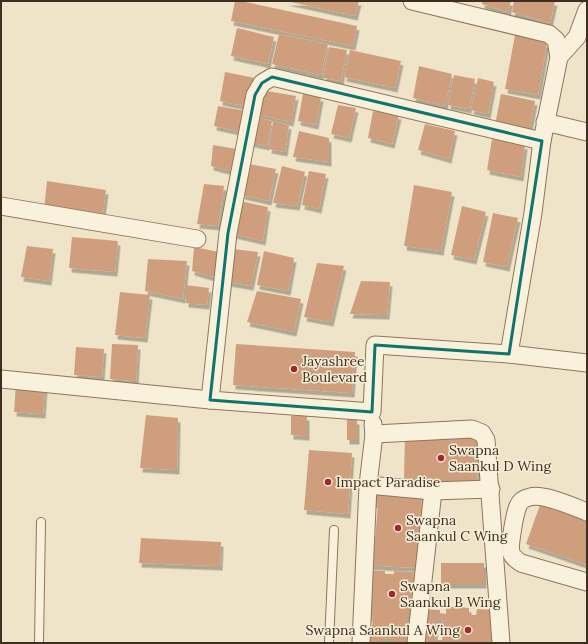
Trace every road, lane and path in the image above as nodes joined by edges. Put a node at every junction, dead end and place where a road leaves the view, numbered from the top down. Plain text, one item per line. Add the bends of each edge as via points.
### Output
1 (412, 1) edge
2 (587, 10) edge
3 (559, 57) junction
4 (545, 122) junction
5 (587, 132) edge
6 (542, 141) junction
7 (1, 206) edge
8 (197, 239) dead end
9 (509, 354) junction
10 (587, 363) edge
11 (1, 379) edge
12 (210, 400) junction
13 (372, 412) junction
14 (374, 434) junction
15 (368, 485) junction
16 (491, 489) junction
17 (433, 491) junction
18 (587, 512) edge
19 (41, 522) dead end
20 (334, 530) dead end
21 (587, 582) edge
22 (39, 643) edge
23 (329, 643) edge
24 (361, 643) edge
25 (416, 643) edge
26 (501, 643) edge

1 - 3 street via 549,34 556,40
2 - 3 street via 577,37
3 - 4 street
4 - 5 street
4 - 6 street
6 - 9 street via 533,213
6 - 12 street via 272,77 262,83 255,95 228,233
7 - 8 street
9 - 10 street
9 - 13 street via 375,346
11 - 12 street
12 - 13 street
13 - 14 street
14 - 15 street
14 - 16 street via 472,429 482,433 486,440
15 - 17 street
15 - 24 street
16 - 17 street
16 - 26 street
17 - 25 street
18 - 21 street via 541,496 531,496 519,505 510,543 511,553 522,563
19 - 22 lane
20 - 23 lane

